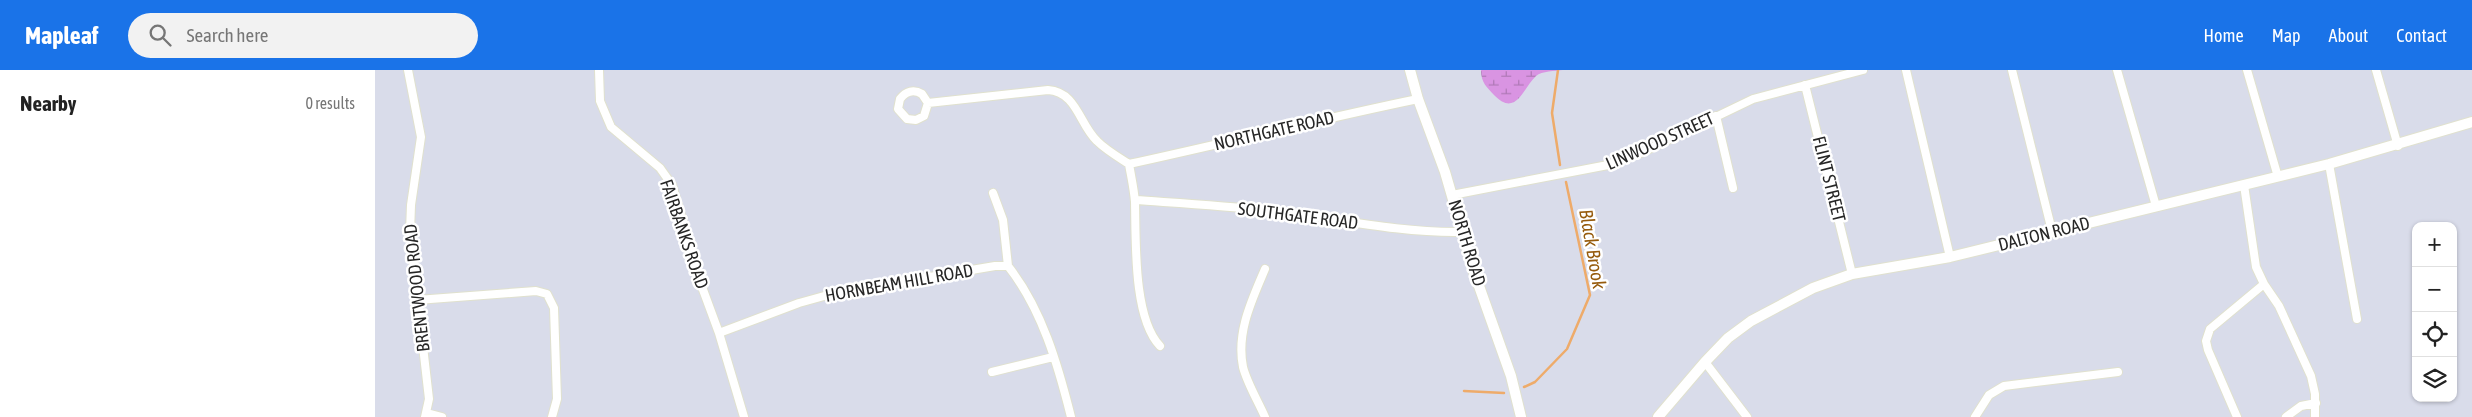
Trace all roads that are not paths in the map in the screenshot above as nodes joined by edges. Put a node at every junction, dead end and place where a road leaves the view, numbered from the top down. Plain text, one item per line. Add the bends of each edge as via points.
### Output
1 (407, 70) edge
2 (599, 70) edge
3 (1410, 70) edge
4 (1863, 70) edge
5 (1906, 70) edge
6 (2012, 70) edge
7 (2117, 70) edge
8 (2247, 70) edge
9 (2376, 70) edge
10 (1805, 84) junction
11 (1418, 99) junction
12 (927, 103) dead end
13 (1716, 116) junction
14 (2472, 122) edge
15 (2398, 146) junction
16 (1129, 164) junction
17 (2329, 164) junction
18 (2278, 177) junction
19 (2244, 184) junction
20 (1733, 188) dead end
21 (993, 193) dead end
22 (1452, 195) junction
23 (1135, 200) junction
24 (2156, 206) junction
25 (2052, 231) junction
26 (1462, 232) junction
27 (1949, 257) junction
28 (1008, 266) junction
29 (1265, 269) dead end
30 (1853, 274) junction
31 (2264, 284) junction
32 (417, 300) junction
33 (2357, 319) dead end
34 (719, 333) junction
35 (1160, 346) dead end
36 (1053, 357) junction
37 (1705, 362) junction
38 (992, 372) dead end
39 (2118, 372) dead end
40 (2316, 403) junction
41 (426, 415) edge
42 (442, 417) edge
43 (552, 417) edge
44 (744, 417) edge
45 (1071, 417) edge
46 (1265, 417) edge
47 (1521, 417) edge
48 (1658, 417) edge
49 (1747, 417) edge
50 (1975, 417) edge
51 (2237, 417) edge
52 (2286, 417) edge
53 (2315, 417) edge

1 - 32 street, BRENTWOOD ROAD via 421,137 410,224
2 - 34 street, FAIRBANKS ROAD via 600,101 611,126 660,168 671,185
3 - 11 street, NORTH ROAD
4 - 10 street, LINWOOD STREET
5 - 27 street
6 - 25 street
7 - 24 street
8 - 18 street
9 - 15 street
10 - 13 street, LINWOOD STREET via 1753,99
10 - 30 street, FLINT STREET
11 - 16 street, NORTHGATE ROAD
11 - 22 street, NORTH ROAD
12 - 16 street via 1048,90 1060,92 1074,104 1097,141
13 - 20 street
13 - 22 street, LINWOOD STREET via 1609,165
14 - 15 street, DALTON ROAD
15 - 17 street, DALTON ROAD
16 - 23 street
17 - 18 street, DALTON ROAD
17 - 33 street
18 - 19 street, DALTON ROAD
19 - 24 street, DALTON ROAD
19 - 31 street via 2256,267
21 - 28 street via 1003,220
22 - 26 street, NORTH ROAD
23 - 26 street, SOUTHGATE ROAD via 1244,208 1374,226
23 - 35 street via 1135,237 1144,312 1151,337
24 - 25 street, DALTON ROAD
25 - 27 street, DALTON ROAD
26 - 47 street, NORTH ROAD via 1511,376
27 - 30 street, DALTON ROAD
28 - 34 street, HORNBEAM HILL ROAD via 835,293
28 - 36 street via 1031,299
29 - 46 street via 1242,335 1243,368
30 - 37 street, DALTON ROAD via 1813,288 1751,321 1728,338
31 - 40 street via 2279,306 2311,376
31 - 51 street via 2210,328 2206,341
32 - 41 street, BRENTWOOD ROAD via 429,399
32 - 43 street via 536,291 547,294 554,308 557,399
34 - 44 street
36 - 38 street
36 - 45 street
37 - 48 street, DALTON ROAD
37 - 49 street
39 - 50 street via 2004,386 1989,395
40 - 52 street via 2301,406
40 - 53 street
41 - 42 street

